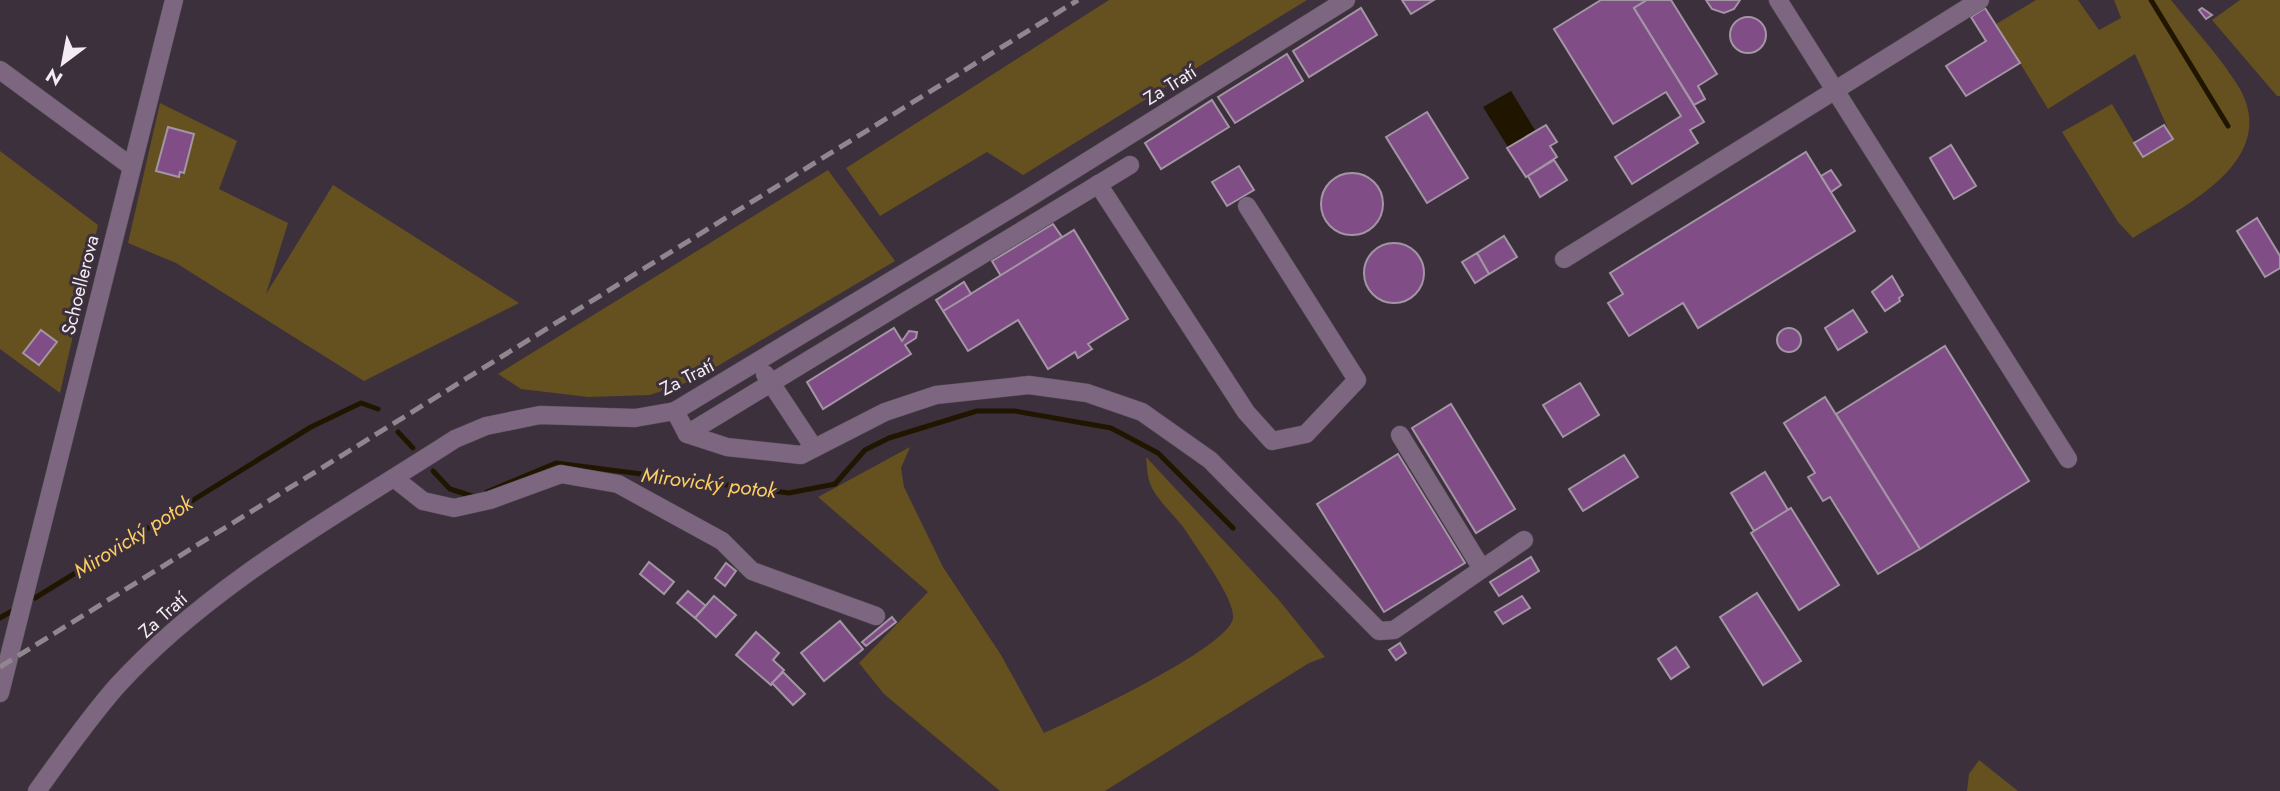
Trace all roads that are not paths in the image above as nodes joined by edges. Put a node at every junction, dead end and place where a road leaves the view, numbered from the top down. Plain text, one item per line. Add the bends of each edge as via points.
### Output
1 (174, 0) edge
2 (1346, 0) edge
3 (1778, 0) edge
4 (1980, 0) edge
5 (0, 70) edge
6 (1833, 91) junction
7 (1130, 165) dead end
8 (132, 167) junction
9 (1098, 184) junction
10 (1247, 206) dead end
11 (1564, 259) dead end
12 (757, 362) junction
13 (771, 382) junction
14 (675, 411) junction
15 (687, 434) junction
16 (1400, 436) dead end
17 (814, 448) junction
18 (2068, 459) dead end
19 (394, 478) junction
20 (1524, 540) dead end
21 (1482, 569) junction
22 (876, 616) dead end
23 (0, 693) edge
24 (37, 791) edge

1 - 8 street, Schoellerova
2 - 12 street, Za Tratí
3 - 6 street
4 - 6 street
5 - 8 street
6 - 11 street
6 - 18 street
7 - 9 street
8 - 23 street, Schoellerova
9 - 10 street via 1246,412 1272,441 1306,434 1357,380
9 - 13 street
12 - 13 street
12 - 14 street, Za Tratí
13 - 15 street
13 - 17 street
14 - 15 street
14 - 19 street, Za Tratí via 635,418 540,415 486,426 455,439
15 - 17 street via 727,447 800,455
16 - 21 street
17 - 21 street via 885,412 936,394 1029,385 1087,393 1142,412 1210,460 1379,631 1394,630
19 - 22 street via 422,501 454,508 561,474 618,484 722,541 752,571
19 - 24 street, Za Tratí via 284,549 188,619 119,685
20 - 21 street

